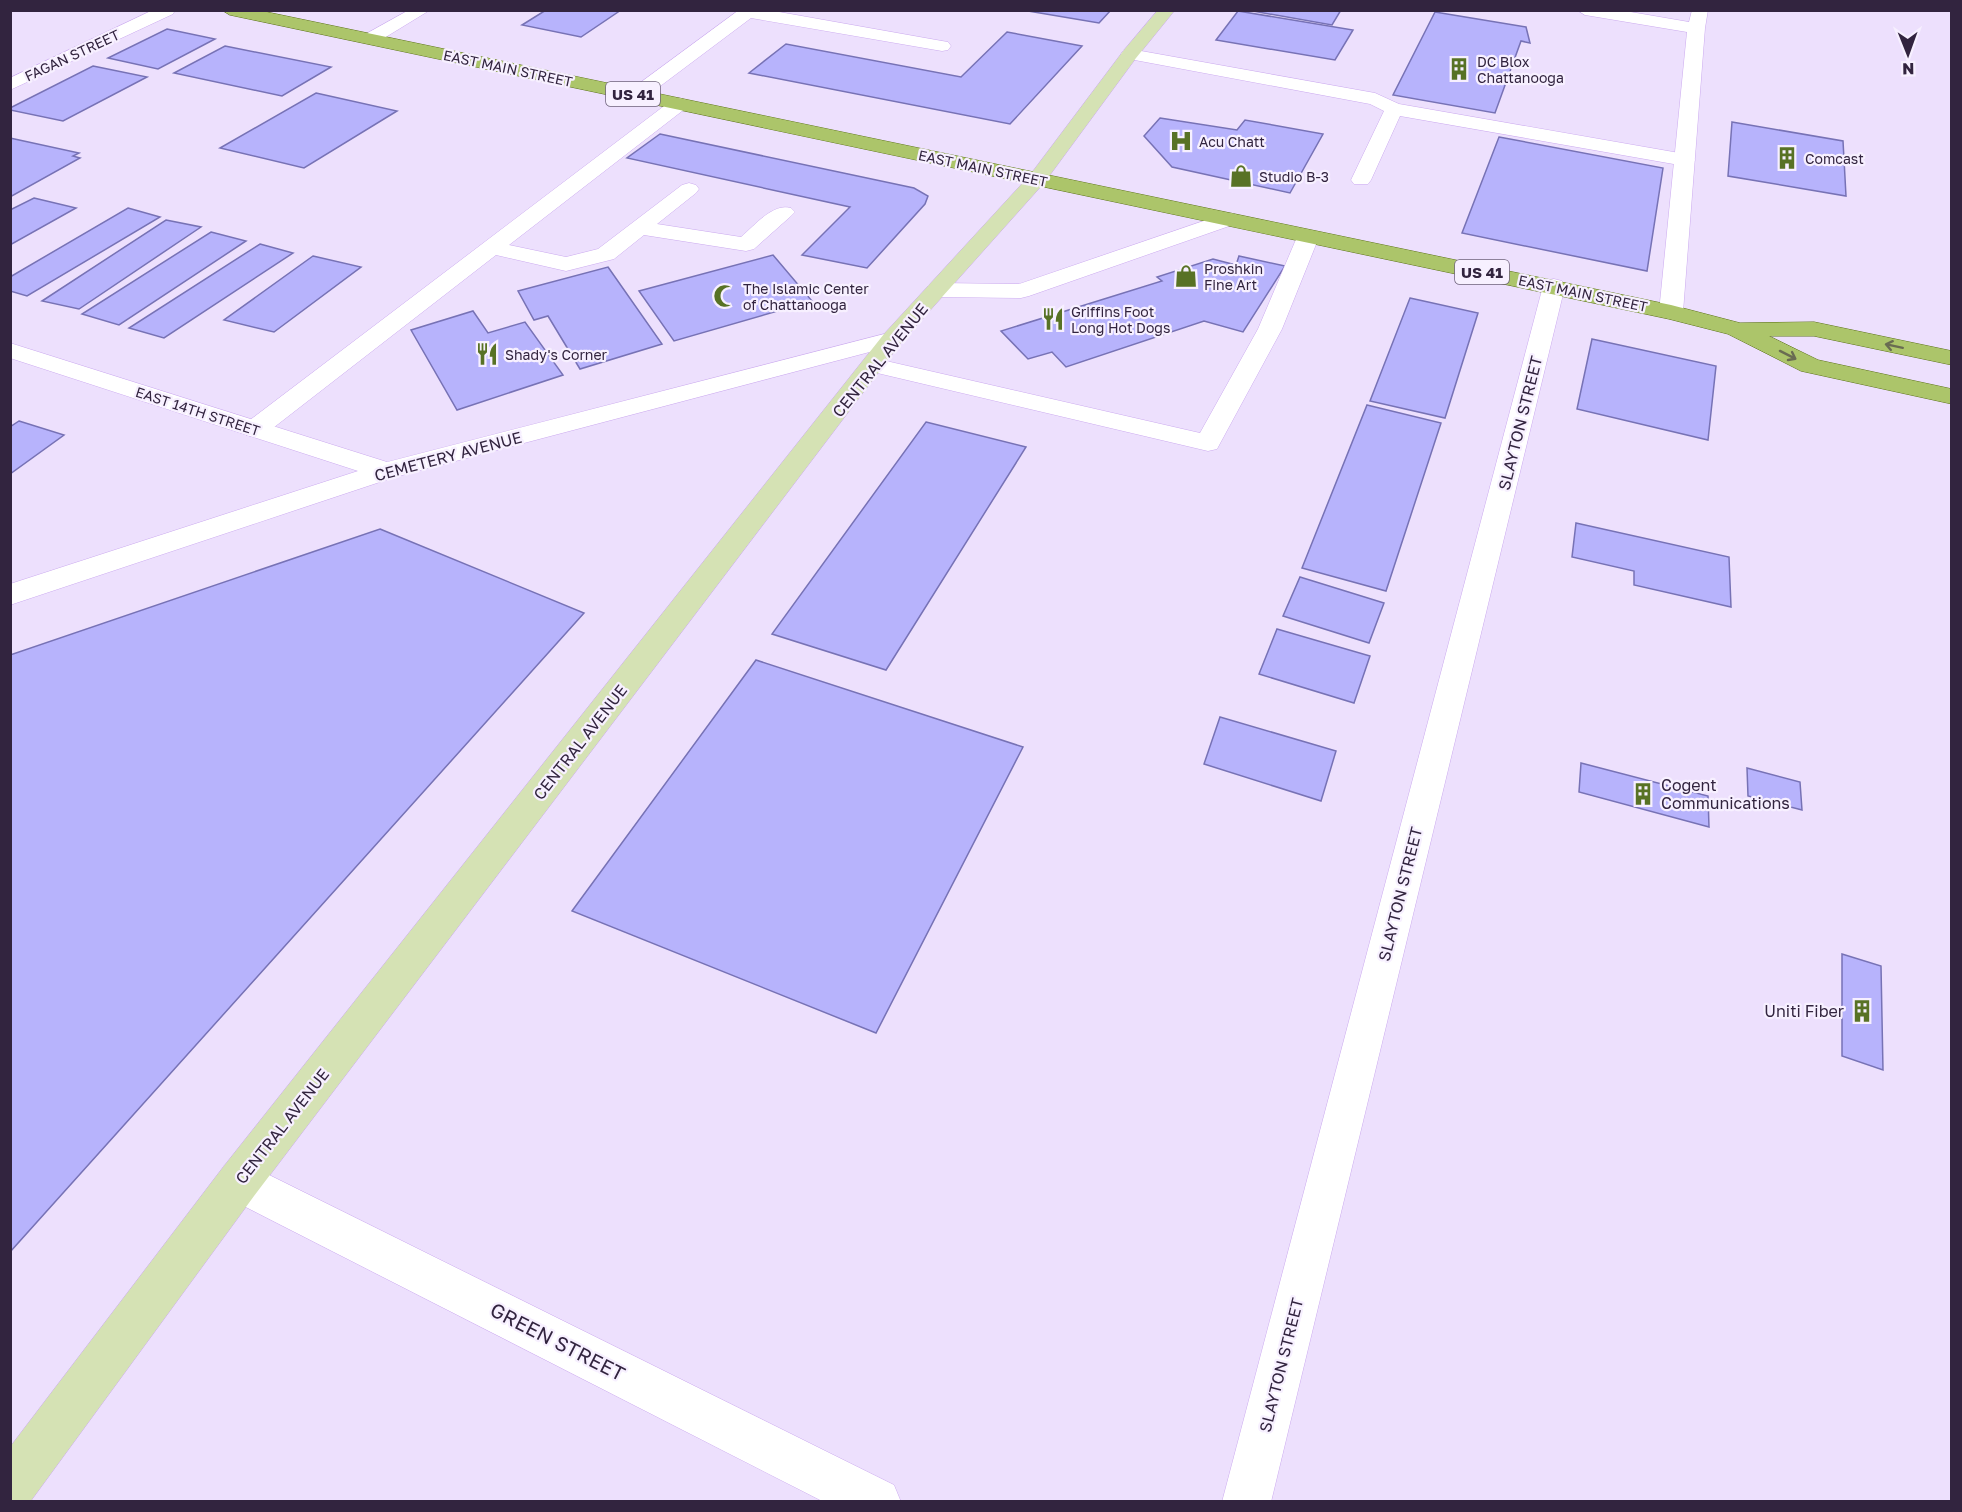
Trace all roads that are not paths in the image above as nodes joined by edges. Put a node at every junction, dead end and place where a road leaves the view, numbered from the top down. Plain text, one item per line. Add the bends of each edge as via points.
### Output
1 (167, 10) edge
2 (230, 10) edge
3 (422, 10) edge
4 (1167, 10) edge
5 (1585, 10) edge
6 (1698, 19) edge
7 (370, 39) junction
8 (942, 46) dead end
9 (1130, 54) junction
10 (10, 84) edge
11 (636, 95) junction
12 (679, 104) junction
13 (1394, 110) junction
14 (1685, 160) junction
15 (1037, 179) junction
16 (1361, 180) dead end
17 (689, 189) dead end
18 (784, 212) dead end
19 (1227, 219) junction
20 (639, 228) junction
21 (1308, 237) junction
22 (491, 247) junction
23 (1554, 286) junction
24 (937, 290) junction
25 (1671, 312) junction
26 (1736, 329) junction
27 (10, 350) edge
28 (883, 352) junction
29 (1952, 358) edge
30 (1952, 397) edge
31 (255, 429) junction
32 (386, 471) junction
33 (10, 595) edge
34 (239, 1181) junction
35 (10, 1488) edge
36 (877, 1502) edge
37 (1246, 1502) edge

1 - 10 street, FAGAN STREET
2 - 7 main road, EAST MAIN STREET / US 41
3 - 7 street
4 - 9 main road, CENTRAL AVENUE
5 - 6 street
6 - 14 street
7 - 11 main road, EAST MAIN STREET / US 41
8 - 11 street via 748,12
9 - 13 street via 1375,99
9 - 15 main road, CENTRAL AVENUE
11 - 12 main road, EAST MAIN STREET / US 41
12 - 15 main road, EAST MAIN STREET / US 41
12 - 22 street
13 - 14 street
13 - 16 street
14 - 25 street
15 - 19 main road, EAST MAIN STREET / US 41
15 - 24 main road, CENTRAL AVENUE
17 - 20 street
18 - 20 street via 746,244
19 - 21 main road, EAST MAIN STREET / US 41
19 - 24 street via 1021,291
20 - 22 street via 606,254 566,264
21 - 23 main road, EAST MAIN STREET / US 41
21 - 28 street via 1270,329 1208,443
22 - 31 street
23 - 25 main road, EAST MAIN STREET / US 41
23 - 37 street, SLAYTON STREET
24 - 28 main road, CENTRAL AVENUE
25 - 26 main road, EAST MAIN STREET / US 41
29 -> 26 main road, EAST MAIN STREET / US 41 via 1814,329
26 -> 30 main road, EAST MAIN STREET / US 41 via 1810,366
27 - 31 street, EAST 14TH STREET
28 - 32 street, CEMETERY AVENUE
28 - 34 main road, CENTRAL AVENUE
31 - 32 street, EAST 14TH STREET
32 - 33 street, CEMETERY AVENUE
34 - 35 main road, CENTRAL AVENUE
34 - 36 street, GREEN STREET

